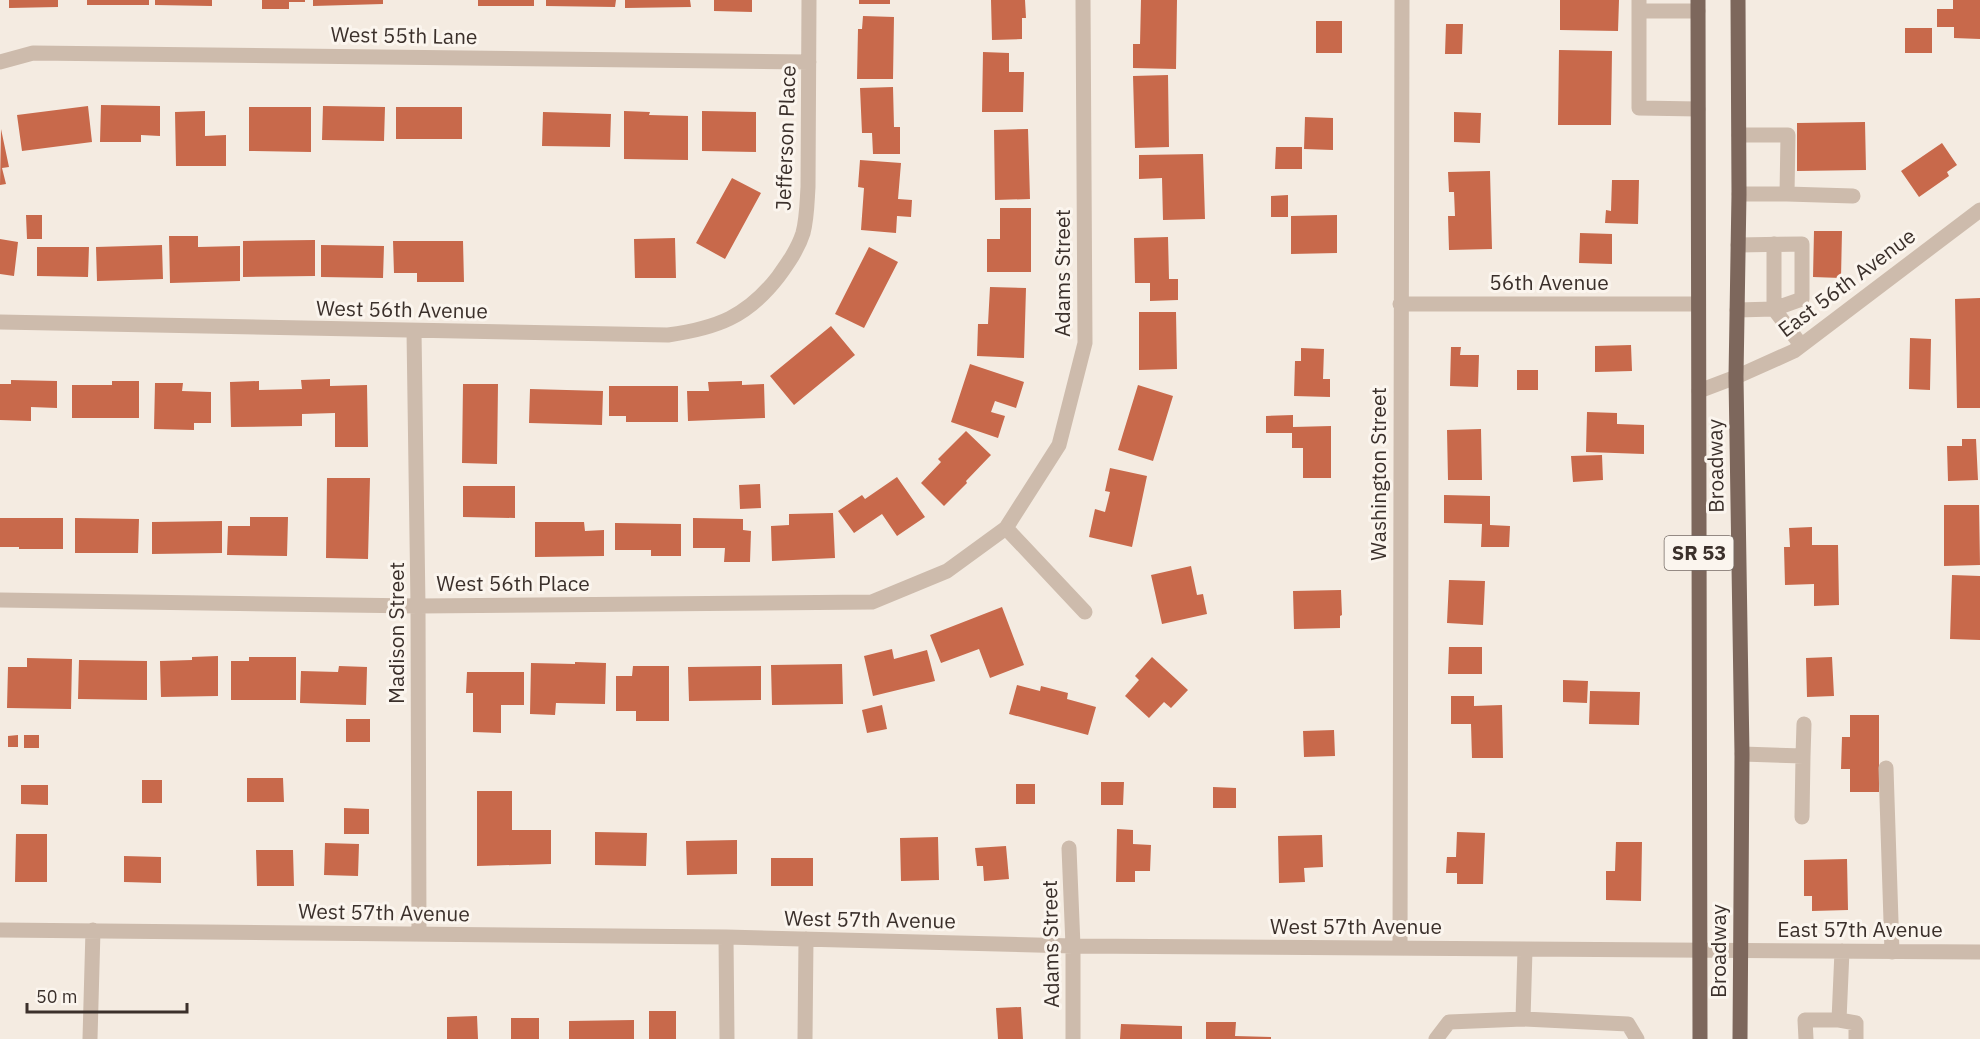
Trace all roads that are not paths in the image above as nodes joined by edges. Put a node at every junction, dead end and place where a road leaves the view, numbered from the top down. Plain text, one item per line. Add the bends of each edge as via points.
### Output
1 (808, 0) edge
2 (1083, 0) edge
3 (1402, 0) edge
4 (1738, 0) edge
5 (1639, 6) edge
6 (1698, 6) edge
7 (0, 62) edge
8 (809, 62) junction
9 (1698, 109) junction
10 (1739, 135) junction
11 (1739, 194) junction
12 (1787, 194) junction
13 (1853, 196) dead end
14 (1980, 210) edge
15 (1774, 244) junction
16 (1738, 245) junction
17 (782, 272) joint
18 (1400, 304) junction
19 (1698, 304) junction
20 (1774, 309) junction
21 (1737, 310) junction
22 (0, 322) edge
23 (414, 331) junction
24 (1801, 345) junction
25 (1736, 377) junction
26 (1698, 391) junction
27 (1006, 528) junction
28 (0, 600) edge
29 (418, 606) junction
30 (1085, 612) dead end
31 (1804, 724) dead end
32 (1742, 754) junction
33 (1803, 756) junction
34 (1886, 768) dead end
35 (1802, 817) dead end
36 (1069, 848) dead end
37 (0, 930) edge
38 (93, 930) junction
39 (419, 934) junction
40 (726, 937) junction
41 (806, 939) junction
42 (1073, 946) junction
43 (1400, 948) junction
44 (1525, 950) junction
45 (1699, 950) junction
46 (1740, 951) junction
47 (1842, 951) junction
48 (1892, 952) junction
49 (1980, 952) edge
50 (1523, 1018) junction
51 (1839, 1020) junction
52 (90, 1039) edge
53 (727, 1039) edge
54 (805, 1039) edge
55 (1073, 1039) edge
56 (1437, 1039) edge
57 (1637, 1039) edge
58 (1700, 1039) edge
59 (1740, 1039) edge
60 (1806, 1039) edge
61 (1856, 1039) edge

1 - 8 street, Jefferson Place
2 - 27 street, Adams Street via 1085,343 1059,445
3 - 18 street, Washington Street
4 - 10 main road, Broadway / SR 53
5 - 6 street
5 - 9 street via 1639,108
6 - 9 main road, Broadway / SR 53
7 - 8 street, West 55th Lane via 33,53
8 - 17 street, Jefferson Place via 807,212 794,253
9 - 19 main road, Broadway / SR 53
10 - 11 main road, Broadway / SR 53
10 - 12 street via 1788,135
11 - 12 street
11 - 16 main road, Broadway / SR 53
12 - 13 street
14 - 24 street, East 56th Avenue
15 - 16 street
15 - 20 street
15 - 20 street via 1802,244 1802,299
16 - 21 main road, Broadway / SR 53
17 - 23 street, West 56th Avenue via 751,307 724,322 693,332 668,335
18 - 19 street, 56th Avenue
18 - 43 street, Washington Street
19 - 26 main road, Broadway / SR 53
20 - 21 street
20 - 24 street
21 - 25 main road, Broadway / SR 53
22 - 23 street, West 56th Avenue
23 - 29 street, Madison Street
24 - 25 street, East 56th Avenue
25 - 26 street, East 56th Avenue
25 - 32 main road, Broadway / SR 53
26 - 45 main road, Broadway / SR 53
27 - 29 street, West 56th Place via 948,571 872,602
27 - 30 street
28 - 29 street, West 56th Place
29 - 39 street, Madison Street
31 - 33 street
32 - 33 street
32 - 46 main road, Broadway / SR 53
33 - 35 street
34 - 48 street
36 - 42 street, Adams Street
37 - 38 street, West 57th Avenue
38 - 39 street, West 57th Avenue
38 - 52 street
39 - 40 street, West 57th Avenue
40 - 41 street, West 57th Avenue
40 - 53 street
41 - 42 street, West 57th Avenue
41 - 54 street
42 - 43 street, West 57th Avenue
42 - 55 street, Adams Street
43 - 44 street, West 57th Avenue
44 - 45 street, West 57th Avenue
44 - 50 street
45 - 46 street, West 57th Avenue
45 - 58 main road, Broadway / SR 53
46 - 47 street, East 57th Avenue
46 - 59 main road, Broadway / SR 53
47 - 48 street, East 57th Avenue
47 - 51 street
48 - 49 street, East 57th Avenue
50 - 56 street via 1449,1022
50 - 57 street via 1628,1024
51 - 60 street via 1805,1020
51 - 61 street via 1856,1023

